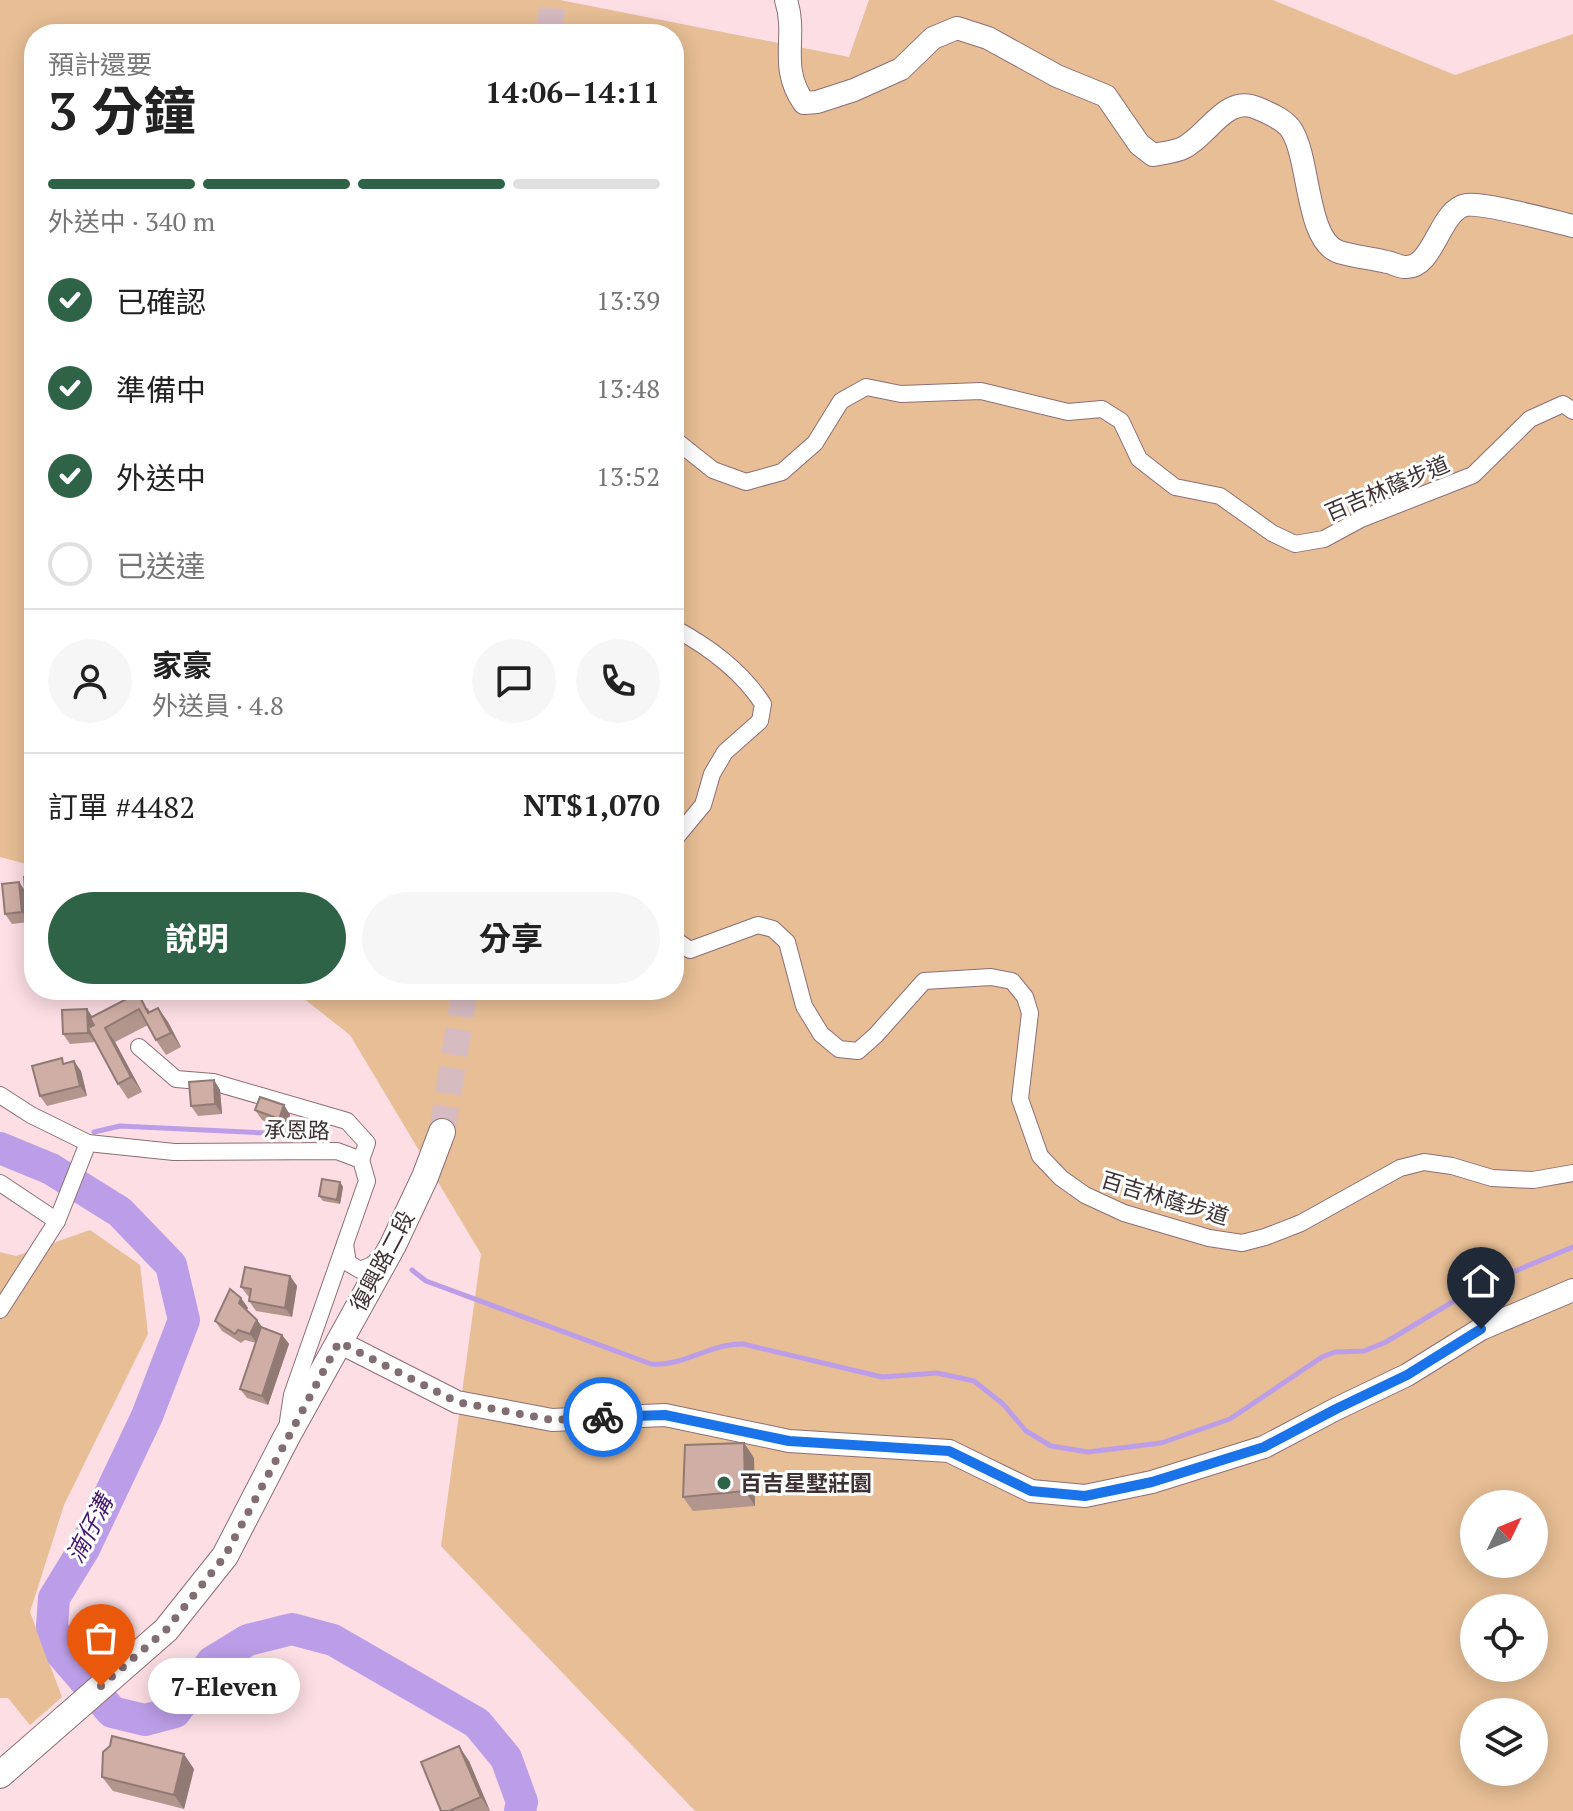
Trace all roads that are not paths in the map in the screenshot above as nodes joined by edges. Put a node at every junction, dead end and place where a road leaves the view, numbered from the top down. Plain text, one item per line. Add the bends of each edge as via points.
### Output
1 (786, 0) edge
2 (1573, 226) edge
3 (1573, 411) edge
4 (684, 447) edge
5 (684, 635) edge
6 (684, 828) edge
7 (684, 946) edge
8 (139, 1047) dead end
9 (0, 1095) edge
10 (442, 1132) tunnel mouth
11 (88, 1143) junction
12 (361, 1160) junction
13 (1573, 1173) edge
14 (0, 1183) edge
15 (57, 1221) junction
16 (345, 1243) junction
17 (393, 1245) junction
18 (1573, 1290) edge
19 (0, 1310) edge
20 (316, 1329) junction
21 (339, 1342) junction
22 (286, 1438) junction
23 (0, 1775) edge

1 - 2 street via 790,77 804,103 854,90 901,69 933,38 957,28 1106,96 1139,144 1153,155 1182,149 1232,106 1247,103 1274,116 1292,130 1321,235 1336,251 1406,268 1420,262 1448,216 1464,205
3 - 4 street, 百吉林蔭步道 via 1563,404 1530,419 1473,475 1324,539 1295,544 1220,496 1175,487 1139,459 1121,421 1102,409 1068,412 981,391 901,394 866,387 841,401 815,443 782,472 746,482 713,470
5 - 6 street via 729,664 763,704 760,721 725,752 703,805
7 - 13 street, 百吉林蔭步道 via 690,950 758,925 773,929 787,942 804,1006 821,1034 839,1049 858,1051 924,981 1012,981 1030,1013 1020,1099 1040,1156 1085,1195 1124,1213 1209,1238 1242,1243 1265,1237 1400,1168 1424,1162 1492,1178 1533,1180
8 - 12 street via 176,1079 213,1082 347,1121 367,1143
9 - 11 street, 承恩路
10 - 17 main road, 復興路二段
11 - 12 street, 承恩路 via 174,1152 337,1151
11 - 15 street
12 - 16 street via 367,1181
14 - 15 street
15 - 19 street
16 - 17 street via 348,1263 360,1270
16 - 20 street
17 - 21 main road, 復興路二段
18 - 21 street via 1481,1329 1407,1375 1264,1447 1152,1482 1085,1496 1031,1491 949,1451 789,1441 665,1415 552,1420 457,1402
20 - 21 street
20 - 22 street via 292,1395
21 - 22 main road, 復興路二段
22 - 23 main road, 復興路二段 via 225,1556 166,1630

